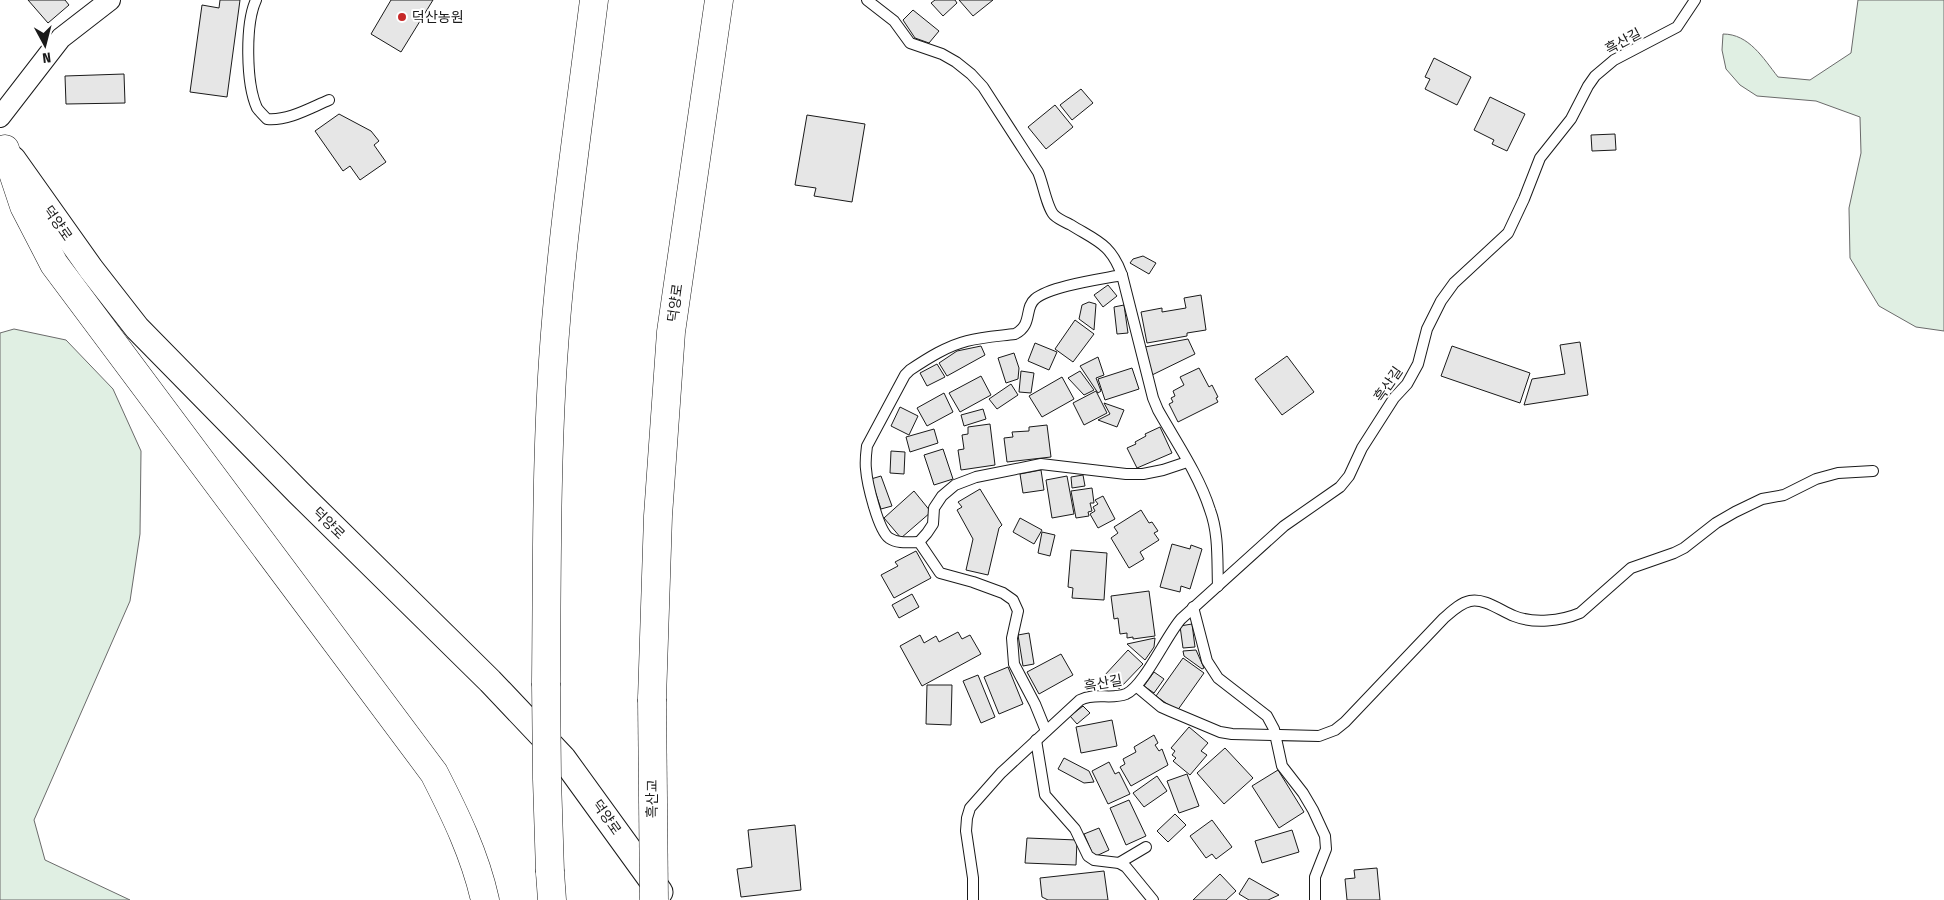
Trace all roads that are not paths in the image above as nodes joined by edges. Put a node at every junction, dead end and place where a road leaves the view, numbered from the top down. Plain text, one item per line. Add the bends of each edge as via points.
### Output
1 (110, 0) edge
2 (256, 0) edge
3 (594, 0) edge
4 (718, 0) edge
5 (867, 0) edge
6 (1695, 0) edge
7 (329, 100) dead end
8 (0, 117) edge
9 (3, 144) edge
10 (1122, 275) junction
11 (1187, 462) junction
12 (1873, 472) dead end
13 (919, 542) junction
14 (1218, 586) junction
15 (1193, 607) junction
16 (1137, 687) junction
17 (652, 699) joint
18 (1046, 731) junction
19 (1275, 735) junction
20 (1036, 740) junction
21 (1146, 847) dead end
22 (1119, 863) junction
23 (485, 900) edge
24 (552, 900) edge
25 (654, 900) edge
26 (665, 900) edge
27 (973, 900) edge
28 (1153, 900) edge
29 (1315, 900) edge

1 - 8 street via 61,38
2 - 7 lane via 248,57 258,110 274,120
3 - 24 main road, bridge via 562,259 548,462 546,683
4 - 17 main road, 덕양로 via 671,332 658,516
5 - 10 lane via 894,21 910,43 956,62 983,87 1038,172 1054,216 1107,247
6 - 14 lane, 흑산길 via 1678,27 1614,60 1595,76 1571,119 1540,158 1508,233 1454,283 1441,301 1427,329 1418,364 1362,448 1349,476 1340,487 1284,526
9 - 23 main road via 24,206 54,264 434,773 480,876
9 - 26 street, 덕양로 via 91,270 137,328 563,758
10 - 11 lane via 1153,398
10 - 13 lane via 1043,294 1032,303 1027,322 1015,334 959,343 905,375 867,446 865,468 884,532 895,541
11 - 13 lane via 1143,474 1041,464 976,476 954,485 942,496 934,508 933,524
11 - 14 lane via 1210,510 1217,544
12 - 19 lane via 1823,477 1784,495 1746,506 1679,550 1632,568 1572,616 1528,620 1481,601 1470,601 1444,618 1335,730 1319,736
13 - 18 lane via 940,573 1003,593 1013,600 1018,611 1012,638 1014,664
14 - 15 lane, 흑산길
15 - 16 lane, 흑산길 via 1171,630
15 - 19 lane via 1204,652 1213,672 1267,716
16 - 18 lane, 흑산길 via 1123,695 1087,697
16 - 19 lane via 1170,712 1220,732
17 - 25 main road, 흑산교, bridge
18 - 20 lane, 흑산길
19 - 29 lane via 1282,766 1303,793 1325,836 1326,849 1315,877
20 - 22 lane via 1045,795 1075,829 1088,856 1094,860
20 - 27 lane, 흑산길 via 1001,773 970,808 966,818
21 - 22 lane
22 - 28 lane via 1133,874

